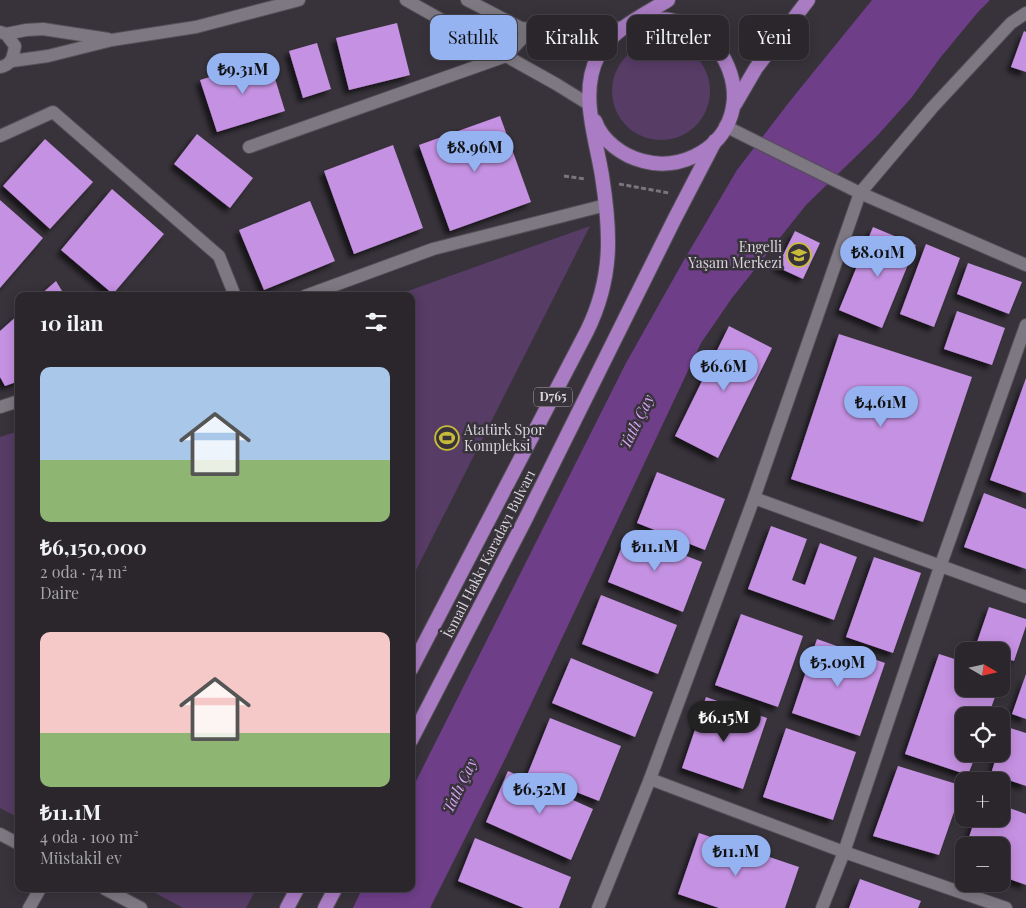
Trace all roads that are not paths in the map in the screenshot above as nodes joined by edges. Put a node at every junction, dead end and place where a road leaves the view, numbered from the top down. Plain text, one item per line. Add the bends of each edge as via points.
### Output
1 (300, 0) edge
2 (406, 0) edge
3 (466, 0) edge
4 (668, 0) edge
5 (808, 0) edge
6 (1026, 13) edge
7 (433, 15) edge
8 (625, 27) junction
9 (617, 28) edge
10 (527, 29) edge
11 (2, 32) edge
12 (527, 33) edge
13 (112, 40) junction
14 (517, 44) edge
15 (495, 60) edge
16 (513, 60) edge
17 (12, 61) junction
18 (0, 67) edge
19 (590, 105) junction
20 (732, 109) junction
21 (725, 126) junction
22 (0, 136) edge
23 (715, 140) junction
24 (249, 147) dead end
25 (860, 193) junction
26 (606, 205) junction
27 (1026, 265) edge
28 (233, 292) edge
29 (316, 292) edge
30 (1026, 325) edge
31 (15, 402) edge
32 (0, 407) edge
33 (754, 498) junction
34 (940, 567) junction
35 (1026, 597) edge
36 (415, 661) edge
37 (415, 732) edge
38 (650, 779) junction
39 (0, 834) edge
40 (15, 842) edge
41 (844, 852) junction
42 (38, 892) edge
43 (111, 892) edge
44 (295, 892) edge
45 (333, 892) edge
46 (29, 908) edge
47 (142, 908) edge
48 (287, 908) edge
49 (325, 908) edge
50 (598, 908) edge
51 (822, 908) edge
52 (1006, 908) edge

1 - 13 street via 196,27
2 - 7 street
3 - 10 street
4 - 8 highway
5 - 20 highway via 756,68
6 - 25 street via 1010,23
8 - 9 street
8 - 19 highway via 598,56 591,73
8 - 20 highway via 660,18 697,28 712,39 724,54 731,71
11 - 13 street via 43,29
11 - 17 street via 15,46
12 - 14 street
13 - 17 street via 48,56
15 - 24 street
16 - 19 street
17 - 18 street
19 - 23 highway via 606,139 619,151 652,164 686,160
19 - 26 highway, D765
20 - 21 highway
21 - 23 highway
21 - 25 street
22 - 28 street via 53,112 219,256
23 - 37 highway, İsmail Hakkı Karadayı Bulvarı / D765
25 - 27 street
25 - 33 street
26 - 29 street via 433,249
26 - 36 highway, D765 via 606,280 597,311
30 - 34 street
31 - 32 street
33 - 34 street
33 - 38 street
34 - 35 street
34 - 41 street
38 - 41 street
38 - 50 street
39 - 40 street
41 - 51 street
41 - 52 street
42 - 46 street
43 - 47 street
44 - 48 highway
45 - 49 highway

